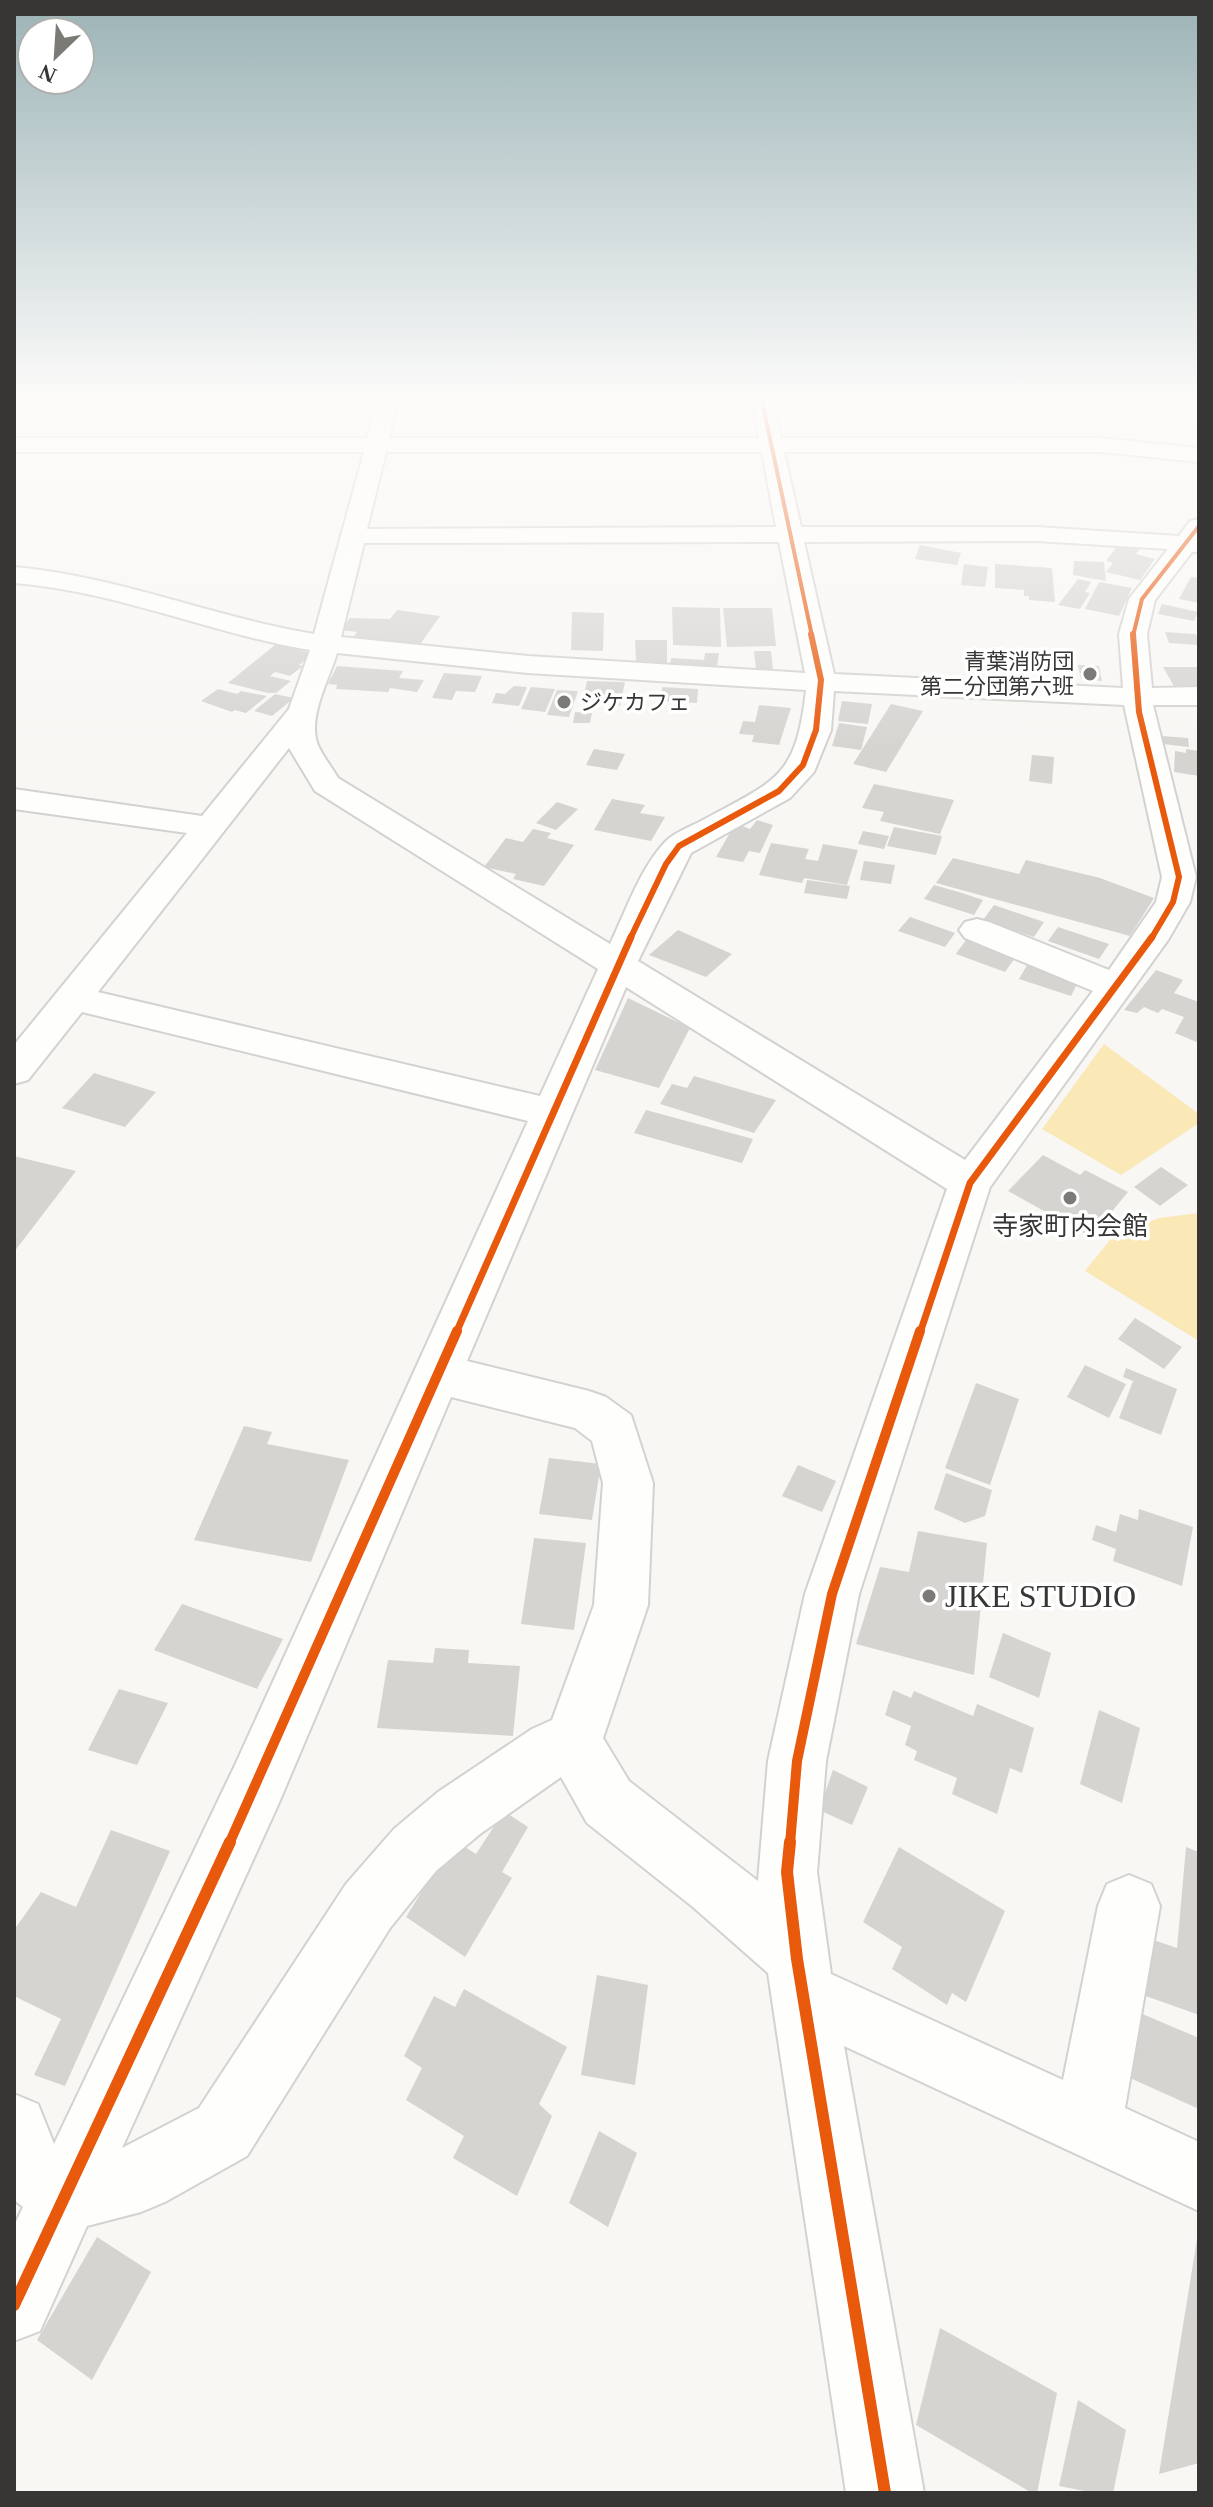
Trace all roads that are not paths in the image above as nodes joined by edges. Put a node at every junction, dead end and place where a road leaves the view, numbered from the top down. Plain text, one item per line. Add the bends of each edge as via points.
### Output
1 (357, 518) edge
2 (786, 518) edge
3 (789, 535) junction
4 (352, 536) junction
5 (1194, 538) edge
6 (14, 575) edge
7 (323, 644) junction
8 (821, 680) junction
9 (1199, 696) edge
10 (1139, 697) junction
11 (303, 711) junction
12 (14, 799) edge
13 (211, 827) junction
14 (1189, 880) edge
15 (977, 930) dead end
16 (617, 966) junction
17 (1114, 986) junction
18 (74, 998) junction
19 (14, 1071) edge
20 (552, 1113) junction
21 (970, 1183) junction
22 (438, 1374) junction
23 (573, 1742) junction
24 (1129, 1906) dead end
25 (800, 1976) junction
26 (1088, 2125) junction
27 (14, 2128) edge
28 (1199, 2177) edge
29 (64, 2197) junction
30 (14, 2305) edge
31 (885, 2493) edge

1 - 4 street
2 - 3 street
3 - 4 street
3 - 5 street
3 - 8 street
4 - 7 street
5 - 10 street via 1142,599 1136,616
6 - 7 street via 107,590 250,630
7 - 8 street via 532,665
7 - 11 street
8 - 10 street
8 - 16 street via 816,730 803,765 779,791 679,846
9 - 10 street
10 - 14 street
11 - 13 street
11 - 16 street via 303,745 326,784
12 - 13 street
13 - 18 street
14 - 17 street
15 - 17 street
16 - 20 street
16 - 21 street
17 - 21 street
18 - 19 street
18 - 20 street
20 - 22 street
21 - 25 street via 832,1594 797,1761 787,1872
22 - 23 street via 589,1411 614,1430 628,1483 621,1605
22 - 29 street via 257,1784
23 - 25 street via 608,1802 764,1926
23 - 29 street via 552,1749 415,1850 368,1906 223,2132 141,2178
24 - 26 street
25 - 26 street
25 - 31 street
26 - 28 street
27 - 29 street via 26,2165
29 - 30 street

